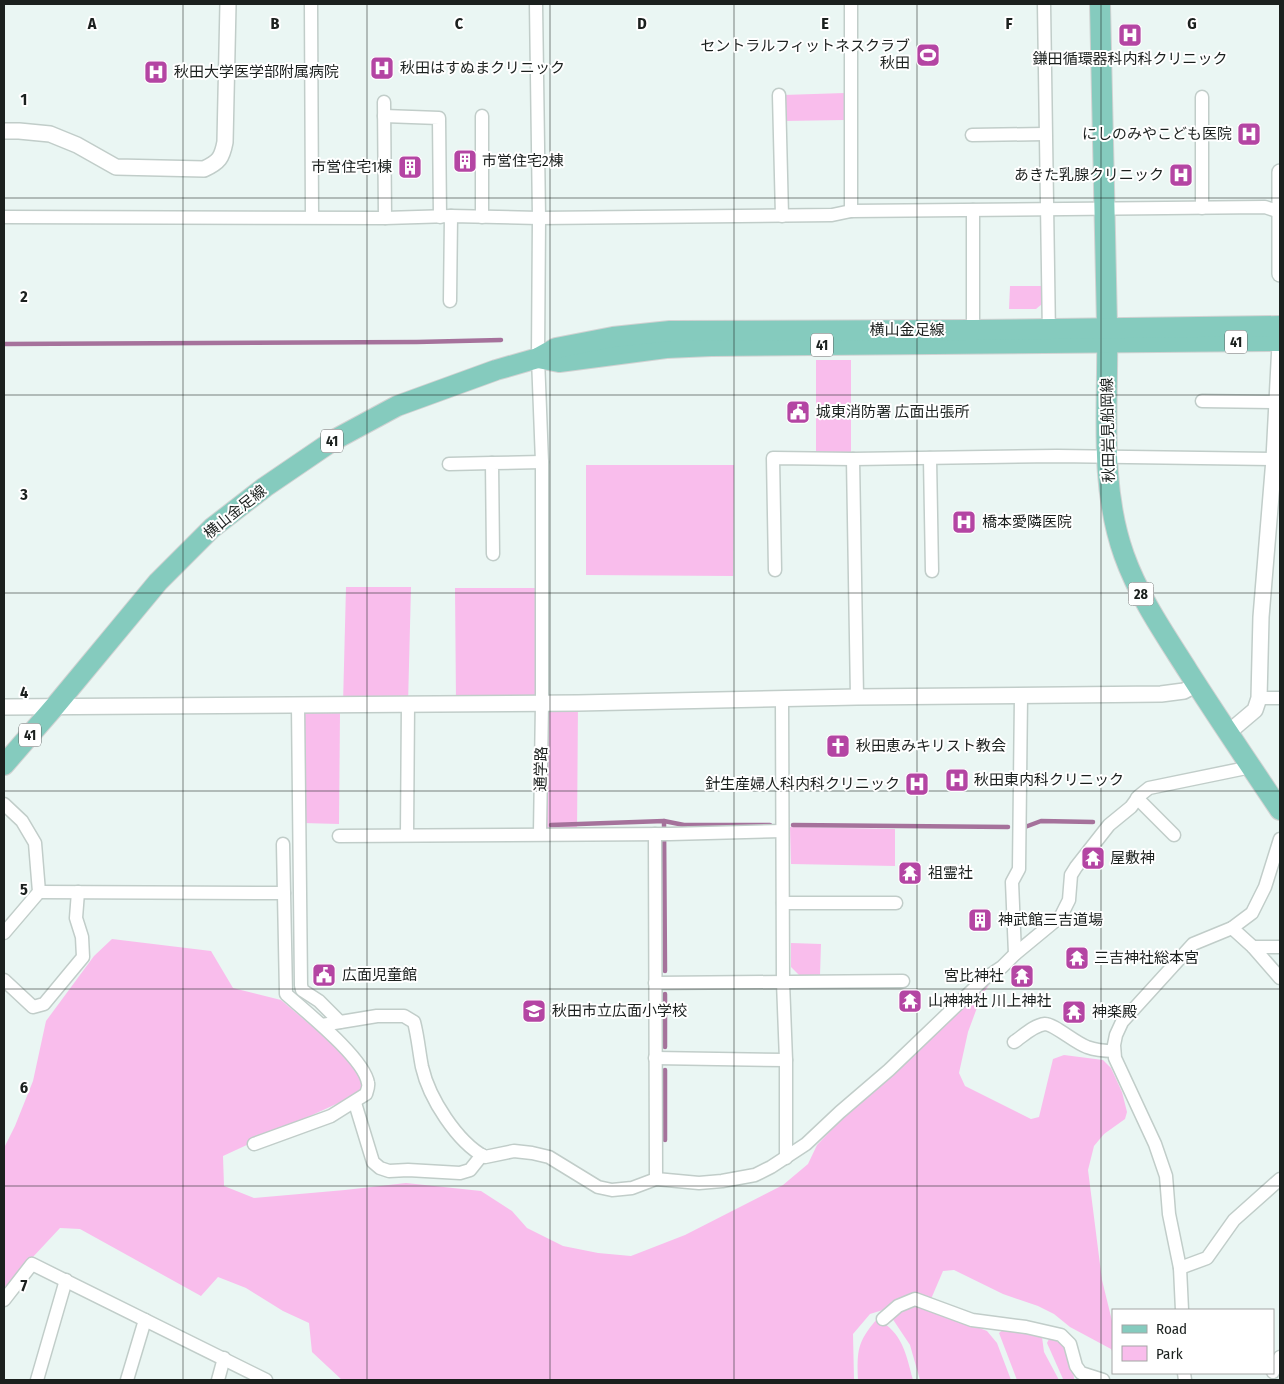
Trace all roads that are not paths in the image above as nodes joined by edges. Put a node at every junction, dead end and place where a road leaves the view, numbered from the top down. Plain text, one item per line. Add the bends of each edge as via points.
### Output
1 (228, 4) edge
2 (311, 4) edge
3 (536, 4) edge
4 (851, 4) edge
5 (1044, 4) edge
6 (1100, 4) edge
7 (779, 95) dead end
8 (1202, 97) dead end
9 (384, 102) dead end
10 (384, 116) junction
11 (482, 116) dead end
12 (4, 131) edge
13 (1045, 134) junction
14 (972, 135) dead end
15 (1280, 172) edge
16 (1202, 208) junction
17 (1046, 209) junction
18 (1104, 209) junction
19 (973, 210) junction
20 (851, 211) junction
21 (1280, 212) edge
22 (445, 216) junction
23 (782, 216) junction
24 (4, 217) edge
25 (312, 217) junction
26 (482, 217) junction
27 (385, 218) junction
28 (539, 218) junction
29 (1280, 274) edge
30 (450, 301) dead end
31 (1280, 326) edge
32 (1049, 336) junction
33 (1107, 336) junction
34 (973, 337) junction
35 (1280, 343) edge
36 (538, 358) junction
37 (1279, 375) edge
38 (1202, 401) dead end
39 (1278, 411) edge
40 (1108, 456) junction
41 (930, 458) junction
42 (853, 459) junction
43 (1277, 459) edge
44 (539, 462) junction
45 (492, 463) junction
46 (449, 464) dead end
47 (493, 554) dead end
48 (775, 570) dead end
49 (932, 571) dead end
50 (1197, 684) junction
51 (1021, 696) junction
52 (857, 697) junction
53 (1259, 698) junction
54 (1280, 698) edge
55 (782, 699) junction
56 (538, 703) junction
57 (408, 704) junction
58 (298, 705) junction
59 (56, 706) junction
60 (4, 707) edge
61 (1228, 732) junction
62 (4, 765) edge
63 (1251, 767) junction
64 (1137, 798) junction
65 (4, 804) edge
66 (1280, 810) edge
67 (782, 831) junction
68 (540, 834) junction
69 (661, 834) junction
70 (1174, 834) dead end
71 (407, 835) junction
72 (339, 836) dead end
73 (1280, 839) edge
74 (283, 844) dead end
75 (39, 892) junction
76 (78, 892) junction
77 (284, 893) junction
78 (784, 903) junction
79 (896, 903) dead end
80 (1232, 928) junction
81 (4, 933) edge
82 (1253, 947) junction
83 (1280, 947) edge
84 (1015, 954) junction
85 (1280, 978) edge
86 (4, 980) edge
87 (902, 981) dead end
88 (783, 982) junction
89 (655, 983) junction
90 (340, 1022) junction
91 (322, 1025) junction
92 (1014, 1042) dead end
93 (1114, 1051) junction
94 (655, 1058) junction
95 (786, 1060) junction
96 (354, 1103) junction
97 (254, 1144) dead end
98 (482, 1155) junction
99 (786, 1158) junction
100 (656, 1179) junction
101 (1280, 1179) edge
102 (1180, 1268) junction
103 (66, 1280) junction
104 (4, 1300) edge
105 (1182, 1309) edge
106 (884, 1319) dead end
107 (145, 1320) junction
108 (1280, 1357) edge
109 (224, 1358) junction
110 (1274, 1371) edge
111 (37, 1380) edge
112 (128, 1380) edge
113 (218, 1380) edge
114 (266, 1380) edge
115 (1104, 1380) edge

1 - 12 street via 225,142 216,164 204,169 116,167 50,134
2 - 25 street
3 - 28 street, 通学路
4 - 20 street
5 - 13 street
6 - 18 main road, 秋田岩見船岡線 / 28
7 - 23 street
8 - 16 street
9 - 10 street
10 - 22 street via 439,118
10 - 27 street
11 - 26 street
13 - 14 street
13 - 17 street
15 - 21 street
16 - 18 street
16 - 21 street via 1265,208
17 - 18 street
17 - 19 street
17 - 32 street
18 - 33 main road, 秋田岩見船岡線 / 28
19 - 20 street
19 - 34 street
20 - 23 street via 832,215
21 - 29 street
22 - 26 street
22 - 27 street
22 - 30 street
23 - 28 street
24 - 25 street
25 - 27 street
26 - 28 street
28 - 36 street, 通学路
31 - 33 main road, 横山金足線 / 41
32 - 33 main road, 横山金足線 / 41
32 - 34 main road, 横山金足線 / 41
33 - 35 main road, 横山金足線 / 41
33 - 40 main road, 秋田岩見船岡線 / 28
34 - 36 main road, 横山金足線 / 41 via 670,331 622,335 565,346
35 - 37 street
36 - 44 street, 通学路
36 - 59 main road, 横山金足線 / 41 via 397,406 334,440 266,487 212,528 158,582
37 - 39 street
38 - 39 street
39 - 43 street
40 - 41 street
40 - 43 street
40 - 50 main road, 秋田岩見船岡線 / 28 via 1113,512 1130,570 1155,619
41 - 42 street
41 - 49 street
42 - 48 street via 773,458
42 - 52 street
43 - 53 street via 1261,617
44 - 45 street
44 - 56 street, 通学路
45 - 46 street
45 - 47 street
50 - 51 street via 1184,691 1161,694
50 - 61 main road, 秋田岩見船岡線 / 28
51 - 52 street
51 - 84 street via 1019,869 1012,882
52 - 55 street
53 - 54 street
53 - 61 street via 1255,710
55 - 56 street
55 - 67 street
56 - 57 street
56 - 68 street, 通学路
57 - 58 street
57 - 71 street
58 - 59 street
58 - 90 street via 301,985 302,990 319,1001
59 - 60 street
59 - 62 main road, 横山金足線 / 41
61 - 63 main road, 秋田岩見船岡線 / 28
63 - 64 street via 1149,788
63 - 66 main road, 秋田岩見船岡線 / 28
64 - 70 street
64 - 84 street via 1076,867 1071,875 1069,900 1061,916
65 - 75 street via 22,821 35,843
67 - 69 street
67 - 78 street
68 - 69 street
68 - 71 street
69 - 89 street
71 - 72 street
73 - 80 street via 1258,902 1252,913
74 - 77 street
75 - 76 street
75 - 81 street
76 - 77 street
76 - 86 street via 76,918 82,937 82,957 44,1004 34,1006
77 - 91 street via 286,994
78 - 79 street
78 - 88 street
80 - 82 street
80 - 93 street via 1193,944 1178,959 1122,1022 1116,1034
82 - 83 street
82 - 85 street
84 - 99 street via 806,1144
87 - 88 street
88 - 89 street
88 - 95 street
89 - 94 street
90 - 91 street
90 - 98 street via 377,1016 404,1016 414,1022 423,1069 436,1099 449,1123 473,1150
91 - 96 street via 360,1065 368,1084 366,1094
92 - 93 street via 1037,1027 1050,1025 1088,1048
93 - 102 street via 1166,1176 1169,1214
94 - 95 street
94 - 100 street
95 - 99 street
96 - 97 street via 331,1116
96 - 98 street via 373,1162 380,1168 460,1173 470,1170
98 - 100 street via 514,1151 548,1157 598,1187 612,1190 632,1188
99 - 100 street via 755,1175 722,1181 699,1184
101 - 102 street via 1234,1220 1207,1258
102 - 105 street
103 - 104 street via 32,1264
103 - 107 street
103 - 111 street
106 - 115 street via 898,1306 915,1299 972,1320 1061,1335 1070,1344 1076,1366 1082,1373
107 - 109 street
107 - 112 street
108 - 110 street
109 - 113 street
109 - 114 street

